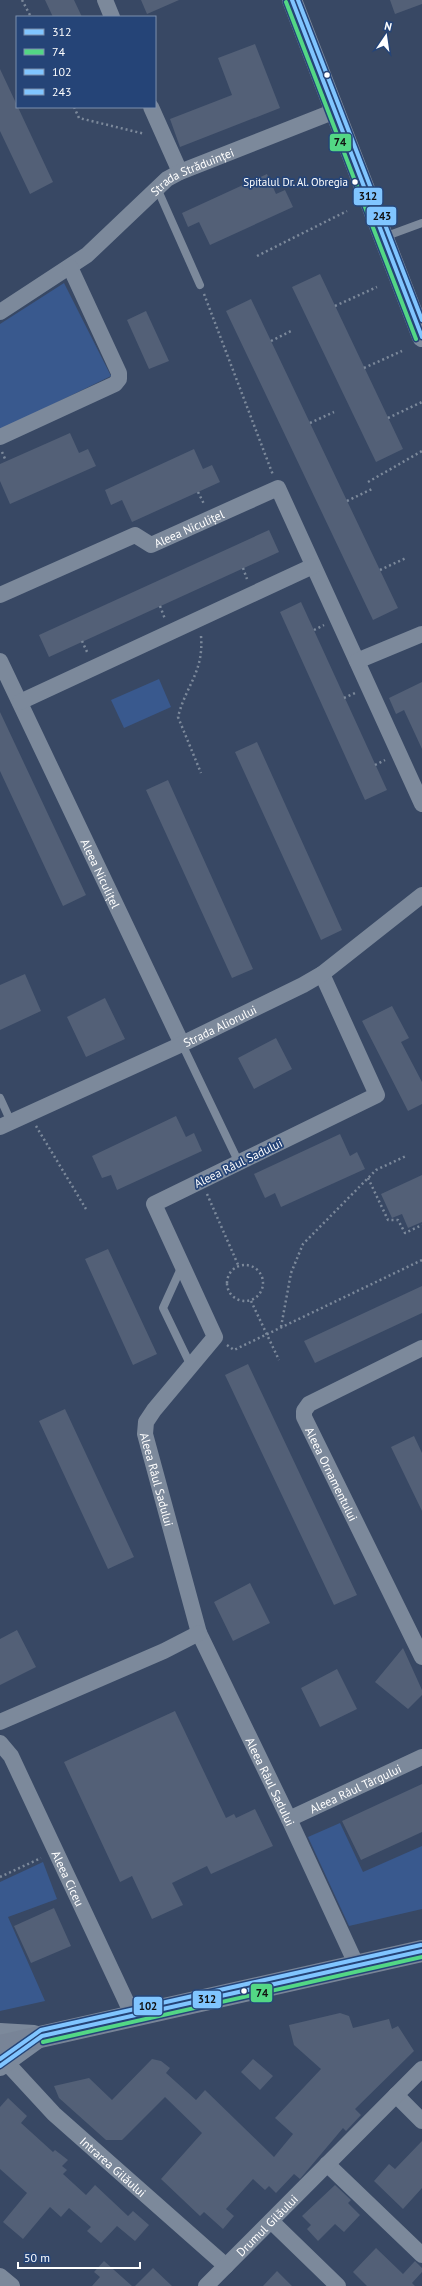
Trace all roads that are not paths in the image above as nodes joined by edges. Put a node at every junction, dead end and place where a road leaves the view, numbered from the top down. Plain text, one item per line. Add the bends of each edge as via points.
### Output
1 (104, 0) edge
2 (292, 0) edge
3 (112, 16) edge
4 (151, 108) edge
5 (335, 111) junction
6 (180, 172) junction
7 (157, 188) junction
8 (422, 223) edge
9 (384, 237) junction
10 (70, 267) junction
11 (200, 285) road end
12 (0, 312) edge
13 (422, 337) edge
14 (0, 438) edge
15 (313, 566) junction
16 (0, 595) edge
17 (422, 634) edge
18 (0, 661) edge
19 (357, 661) junction
20 (20, 702) junction
21 (415, 771) edge
22 (422, 804) edge
23 (422, 895) edge
24 (322, 974) junction
25 (182, 1044) junction
26 (0, 1098) edge
27 (5, 1124) edge
28 (239, 1162) junction
29 (182, 1265) junction
30 (422, 1348) edge
31 (190, 1366) junction
32 (199, 1633) junction
33 (422, 1657) edge
34 (0, 1722) edge
35 (0, 1743) edge
36 (422, 1757) edge
37 (289, 1819) junction
38 (422, 1951) edge
39 (357, 1966) junction
40 (133, 2016) junction
41 (0, 2033) edge
42 (42, 2036) junction
43 (2, 2058) edge
44 (422, 2069) edge
45 (396, 2095) junction
46 (422, 2121) edge
47 (327, 2164) junction
48 (271, 2221) junction
49 (422, 2255) edge
50 (226, 2266) junction
51 (0, 2276) edge
52 (12, 2286) edge
53 (206, 2286) edge
54 (338, 2286) edge

1 - 3 street
2 - 5 street
4 - 6 street
5 - 6 street, Strada Străduinței
5 - 9 street
6 - 7 street, Strada Străduinței
7 - 10 street, Strada Străduinței via 100,243
7 - 11 lane
8 - 9 lane
9 - 13 street
10 - 12 street, Strada Străduinței
10 - 14 street via 119,373 119,379 115,384
15 - 16 street, Aleea Niculițel via 278,488 151,545 135,535
15 - 19 street
15 - 20 street
17 - 19 street
18 - 20 street, Aleea Niculițel
19 - 21 street
20 - 25 street, Aleea Niculițel
21 - 22 street
23 - 24 street, Strada Aliorului
24 - 25 street, Strada Aliorului
24 - 28 street, Aleea Râul Sadului via 377,1095
25 - 27 street, Strada Aliorului
25 - 28 lane
26 - 27 lane
28 - 29 street, Aleea Râul Sadului via 154,1204
29 - 31 lane via 163,1308
29 - 31 street, Aleea Râul Sadului via 215,1337
30 - 33 street, Aleea Ornamentului via 309,1404 304,1411 304,1417
31 - 32 street, Aleea Râul Sadului via 146,1422 145,1434
32 - 34 street via 164,1651
32 - 37 street, Aleea Râul Sadului
35 - 40 street, Aleea Ciceu via 10,1756
36 - 37 street, Aleea Râul Târgului
37 - 39 street, Aleea Râul Sadului
38 - 39 main road
39 - 40 main road
40 - 42 main road
41 - 42 street
42 - 43 main road
43 - 50 street, Intrarea Gilăului via 54,2114
44 - 45 street, Drumul Gilăului
45 - 46 street
45 - 47 street, Drumul Gilăului
47 - 48 street, Drumul Gilăului
47 - 49 street
48 - 50 street, Drumul Gilăului
48 - 54 street
50 - 53 street, Drumul Gilăului
51 - 52 street

